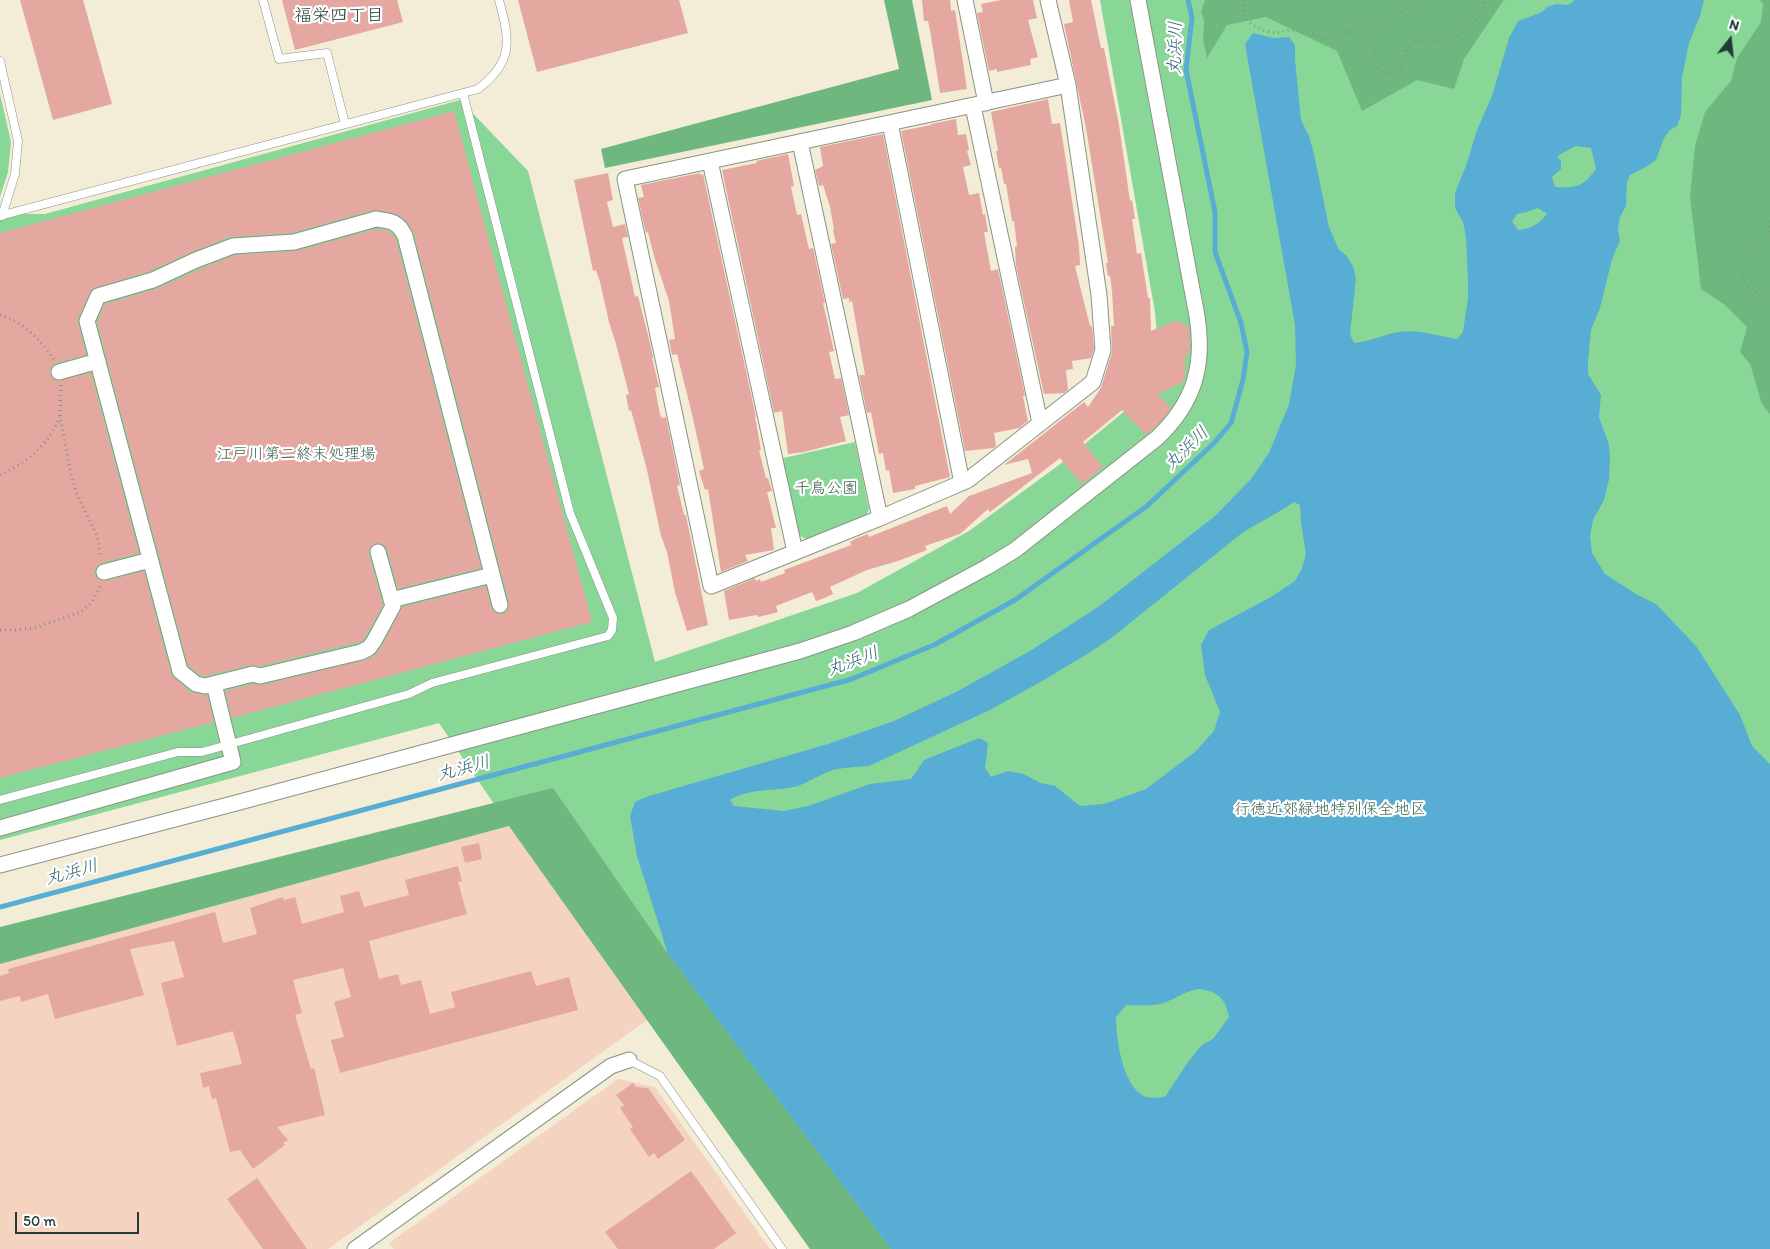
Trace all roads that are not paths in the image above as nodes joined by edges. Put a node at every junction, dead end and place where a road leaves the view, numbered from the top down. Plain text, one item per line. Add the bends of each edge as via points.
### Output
1 (263, 0) edge
2 (500, 0) edge
3 (965, 0) edge
4 (1048, 0) edge
5 (1138, 0) edge
6 (0, 60) edge
7 (1068, 85) junction
8 (463, 93) junction
9 (979, 104) junction
10 (890, 123) junction
11 (345, 124) junction
12 (800, 142) junction
13 (710, 161) junction
14 (1, 216) edge
15 (98, 361) junction
16 (59, 372) road end
17 (1040, 423) junction
18 (962, 483) junction
19 (880, 518) junction
20 (378, 552) dead end
21 (795, 552) junction
22 (150, 560) junction
23 (104, 572) road end
24 (492, 575) junction
25 (391, 600) junction
26 (500, 605) dead end
27 (214, 684) junction
28 (229, 744) junction
29 (0, 800) edge
30 (0, 828) edge
31 (0, 865) edge
32 (629, 1060) joint
33 (371, 1244) edge
34 (355, 1249) edge
35 (782, 1249) edge

1 - 11 lane via 279,59 328,53
2 - 8 lane via 508,42 504,62 485,84
3 - 9 street
4 - 7 street
5 - 31 street via 1197,316 1200,361 1185,406 1171,425 1015,550 909,609 800,651
6 - 14 lane via 18,141 14,174
7 - 9 street
7 - 17 street via 1099,295 1103,350 1093,382
8 - 11 lane
8 - 28 lane via 570,513 613,618 612,630 608,636 432,683 409,694
9 - 10 street
9 - 17 street
10 - 12 street
10 - 18 street
11 - 14 lane
12 - 13 street
12 - 19 street
13 - 21 street
13 - 21 street via 624,179 711,586
15 - 16 street
15 - 22 street
15 - 24 street via 87,321 98,296 153,280 234,246 294,242 376,219 390,220 400,226 405,236
17 - 18 street
18 - 19 street
19 - 21 street
20 - 25 street
22 - 23 street
22 - 27 street via 180,671 196,684
24 - 25 street
24 - 26 street
25 - 27 street via 393,606 374,641 361,652
27 - 28 street
28 - 29 lane via 202,752 178,752
28 - 30 street via 232,762
32 - 33 street via 611,1066
32 - 35 lane via 660,1076
33 - 34 street

